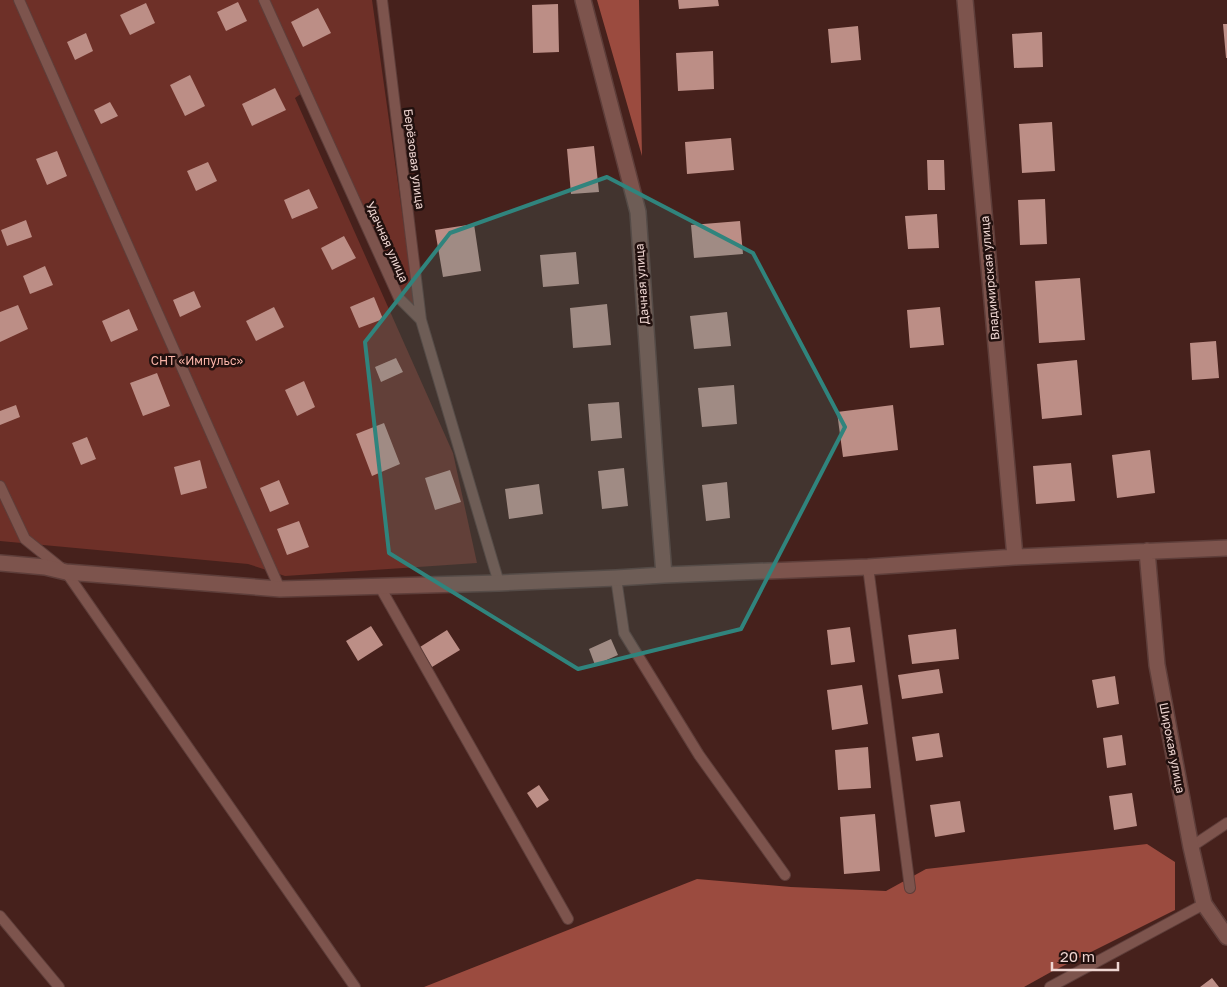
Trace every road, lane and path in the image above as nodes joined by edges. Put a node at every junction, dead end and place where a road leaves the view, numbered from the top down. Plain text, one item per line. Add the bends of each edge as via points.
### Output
1 (19, 0) edge
2 (264, 0) edge
3 (382, 0) edge
4 (583, 0) edge
5 (965, 0) edge
6 (421, 320) junction
7 (0, 486) edge
8 (1227, 548) edge
9 (1147, 551) junction
10 (1015, 557) junction
11 (0, 563) edge
12 (868, 566) junction
13 (66, 572) junction
14 (664, 575) junction
15 (616, 578) junction
16 (499, 583) junction
17 (380, 587) junction
18 (280, 590) junction
19 (1227, 823) edge
20 (1190, 847) junction
21 (785, 875) dead end
22 (910, 888) dead end
23 (1204, 904) junction
24 (0, 916) edge
25 (568, 919) dead end
26 (1227, 936) edge
27 (59, 987) edge
28 (355, 987) edge
29 (1050, 987) edge

1 - 18 lane
2 - 6 lane, Удачная улица via 399,298
3 - 6 lane, Берёзовая улица
4 - 14 street, Дачная улица via 638,212
5 - 10 street, Владимирская улица
6 - 16 lane, Удачная улица
7 - 13 lane via 25,539
8 - 9 street
9 - 10 street
9 - 20 street, Широкая улица via 1156,665
10 - 12 street
11 - 13 street
12 - 14 street
12 - 22 lane
13 - 18 street
13 - 28 lane
14 - 15 street
15 - 16 street
15 - 21 lane via 624,633 699,755
16 - 17 street
17 - 18 street
17 - 25 lane
19 - 20 lane
20 - 23 street, Широкая улица
23 - 26 street, Широкая улица
23 - 29 lane
24 - 27 lane

